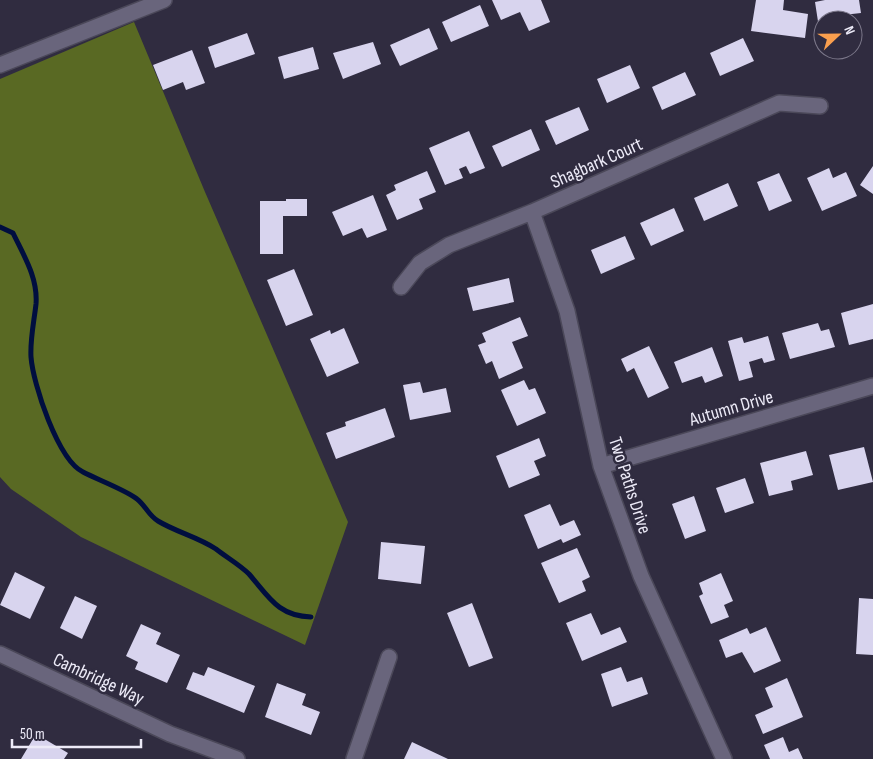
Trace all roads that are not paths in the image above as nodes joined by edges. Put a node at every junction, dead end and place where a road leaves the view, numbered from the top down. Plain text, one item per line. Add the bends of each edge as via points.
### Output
1 (164, 0) edge
2 (0, 65) edge
3 (820, 106) dead end
4 (532, 212) junction
5 (401, 287) dead end
6 (873, 386) edge
7 (601, 466) junction
8 (0, 654) edge
9 (390, 657) dead end
10 (237, 759) edge
11 (354, 759) edge
12 (724, 759) edge

1 - 2 street
3 - 4 street, Shagbark Court via 779,103
4 - 5 street, Shagbark Court via 434,252 420,263
4 - 7 street, Two Paths Drive via 567,311
6 - 7 street, Autumn Drive
7 - 12 street, Two Paths Drive via 641,576
8 - 10 street, Cambridge Way via 170,734
9 - 11 street

